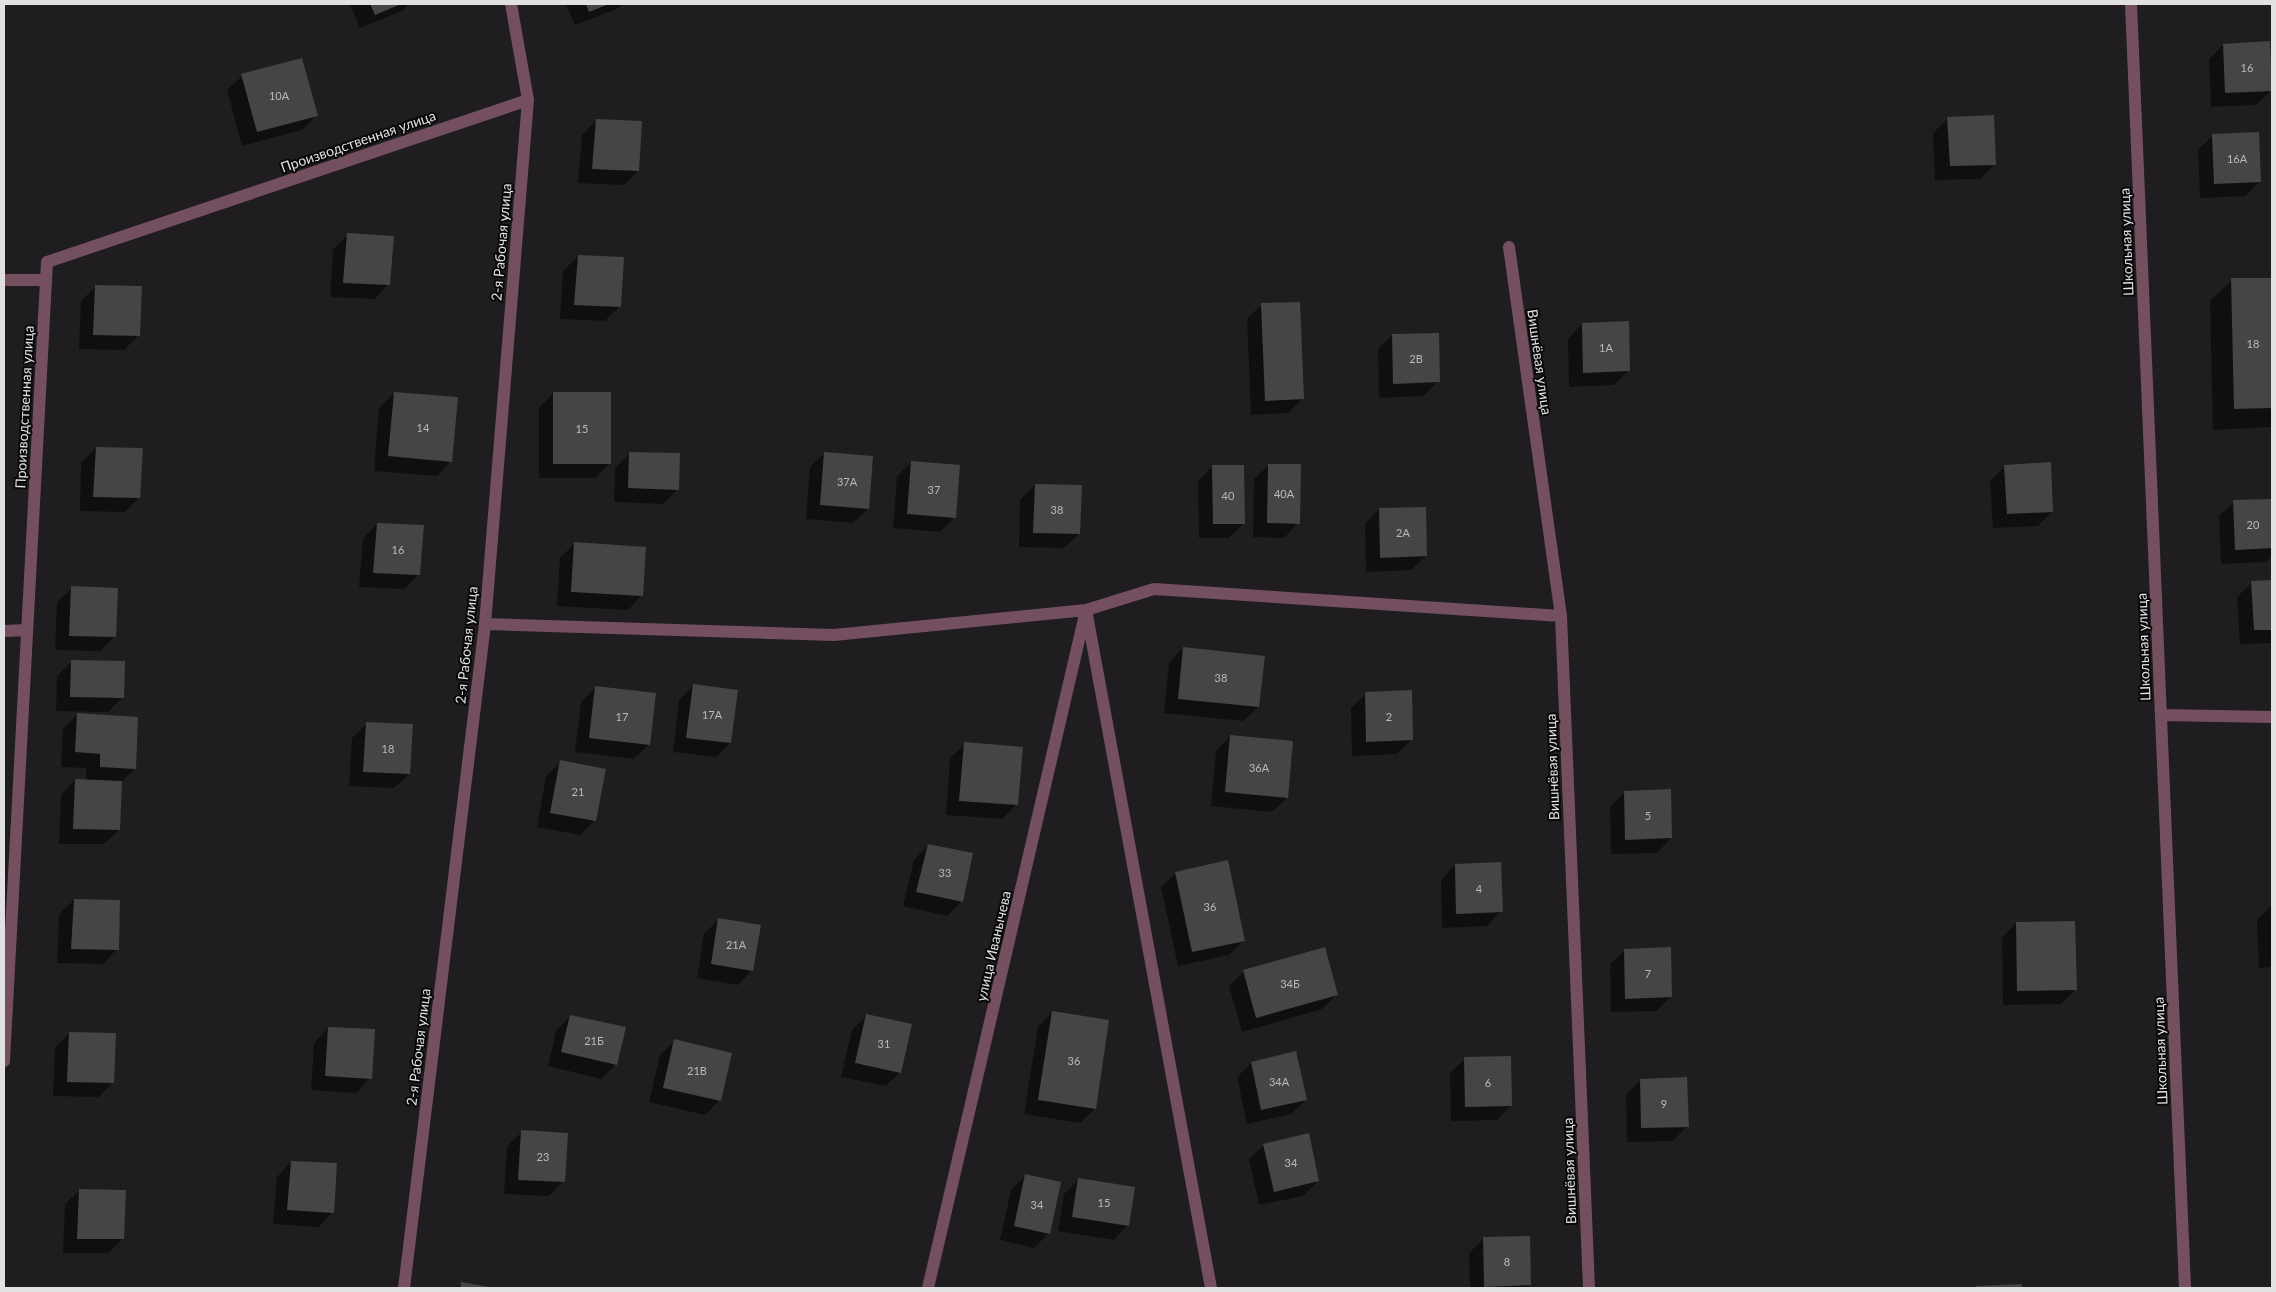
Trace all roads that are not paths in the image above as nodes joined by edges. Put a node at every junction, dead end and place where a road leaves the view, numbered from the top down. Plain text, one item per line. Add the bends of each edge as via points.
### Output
1 (512, 4) edge
2 (2131, 4) edge
3 (528, 100) junction
4 (1509, 247) dead end
5 (4, 280) edge
6 (46, 280) junction
7 (1086, 610) junction
8 (1561, 616) junction
9 (484, 624) junction
10 (27, 630) junction
11 (4, 631) edge
12 (2161, 715) junction
13 (2272, 717) edge
14 (4, 1061) edge
15 (404, 1288) edge
16 (928, 1288) edge
17 (1210, 1288) edge
18 (1589, 1288) edge
19 (2185, 1288) edge

1 - 3 street, 2-я Рабочая улица
2 - 12 street, Школьная улица
3 - 6 street, Производственная улица via 47,262
3 - 9 street, 2-я Рабочая улица
4 - 8 street, Вишнёвая улица
5 - 6 street
6 - 10 street, Производственная улица
7 - 8 street via 1154,589
7 - 9 street via 834,634
7 - 16 street, улица Иванычева
7 - 17 street
8 - 18 street, Вишнёвая улица
9 - 15 street, 2-я Рабочая улица
10 - 11 street
10 - 14 street, Производственная улица
12 - 13 street
12 - 19 street, Школьная улица

